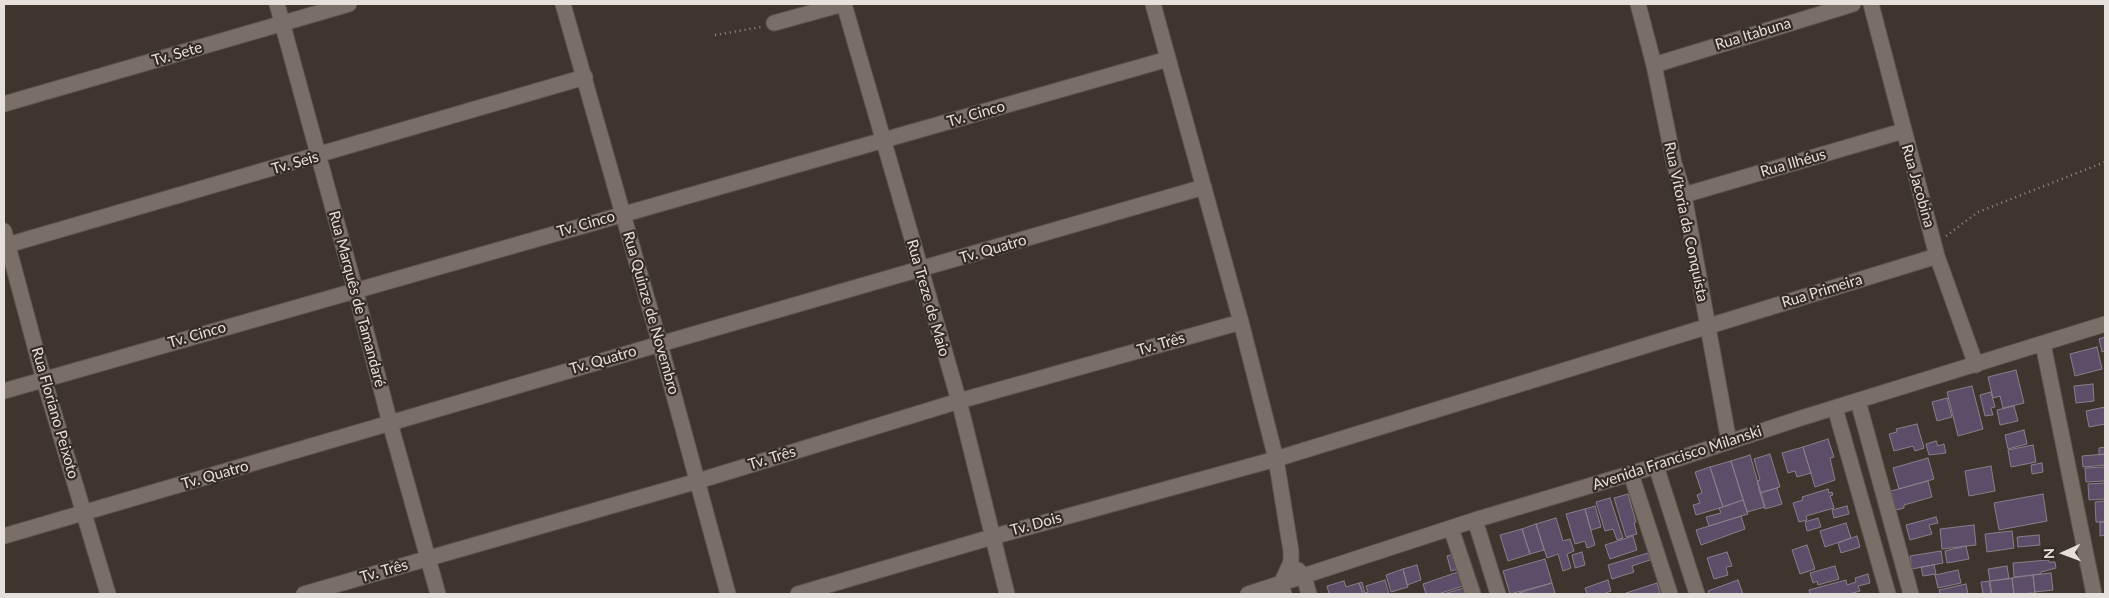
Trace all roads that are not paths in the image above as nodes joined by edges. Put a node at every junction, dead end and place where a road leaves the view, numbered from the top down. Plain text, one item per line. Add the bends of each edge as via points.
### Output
1 (277, 4) edge
2 (349, 4) edge
3 (563, 4) edge
4 (844, 4) edge
5 (1153, 4) edge
6 (1638, 4) edge
7 (1853, 4) edge
8 (1871, 4) edge
9 (774, 23) road end
10 (283, 24) junction
11 (1168, 58) junction
12 (1654, 65) junction
13 (585, 77) junction
14 (4, 104) edge
15 (1903, 131) junction
16 (884, 140) junction
17 (318, 156) junction
18 (1204, 187) junction
19 (1684, 195) junction
20 (623, 213) junction
21 (5, 241) edge
22 (1936, 250) junction
23 (920, 270) junction
24 (355, 289) junction
25 (1241, 322) junction
26 (2105, 324) edge
27 (1708, 328) junction
28 (660, 344) junction
29 (2043, 344) junction
30 (1976, 365) junction
31 (44, 380) junction
32 (4, 391) edge
33 (959, 401) junction
34 (1858, 402) junction
35 (1835, 408) junction
36 (390, 423) junction
37 (1729, 442) junction
38 (1276, 459) junction
39 (1656, 466) junction
40 (1631, 474) junction
41 (698, 481) junction
42 (84, 513) junction
43 (1475, 520) junction
44 (1451, 528) junction
45 (4, 536) edge
46 (992, 536) junction
47 (428, 558) junction
48 (1291, 562) junction
49 (1304, 576) junction
50 (1282, 589) edge
51 (108, 594) edge
52 (304, 594) edge
53 (438, 594) edge
54 (728, 594) edge
55 (798, 594) edge
56 (1007, 594) edge
57 (1248, 594) edge
58 (1309, 594) edge
59 (1473, 594) edge
60 (1498, 594) edge
61 (1670, 594) edge
62 (1697, 594) edge
63 (1888, 594) edge
64 (1911, 594) edge
65 (2094, 594) edge

1 - 10 street, Rua Marquês de Tamandaré
2 - 10 street, Tv. Sete
3 - 13 street, Rua Quinze de Novembro
4 - 9 street
4 - 16 street, Rua Treze de Maio
5 - 11 street
6 - 12 street, Rua Vitoria da Conquista
7 - 12 street, Rua Itabuna
8 - 15 street, Rua Jacobina
10 - 14 street, Tv. Sete
10 - 17 street, Rua Marquês de Tamandaré
11 - 16 street, Tv. Cinco
11 - 18 street
12 - 19 street, Rua Vitoria da Conquista via 1674,163
13 - 17 street, Tv. Seis
13 - 20 street, Rua Quinze de Novembro
15 - 19 street, Rua Ilhéus
15 - 22 street, Rua Jacobina
16 - 20 street, Tv. Cinco
16 - 23 street, Rua Treze de Maio
17 - 21 street, Tv. Seis
17 - 24 street, Rua Marquês de Tamandaré
18 - 23 street, Tv. Quatro
18 - 25 street
19 - 27 street, Rua Vitoria da Conquista
20 - 24 street, Tv. Cinco
20 - 28 street, Rua Quinze de Novembro
21 - 31 street, Rua Floriano Peixoto
22 - 27 street, Rua Primeira
22 - 30 street, Rua Jacobina
23 - 28 street, Tv. Quatro
23 - 33 street, Rua Treze de Maio
24 - 31 street, Tv. Cinco
24 - 36 street, Rua Marquês de Tamandaré
25 - 33 street, Tv. Três
25 - 38 street
26 - 29 street, Avenida Francisco Milanski
27 - 37 street, Rua Vitoria da Conquista
27 - 38 street, Rua Primeira
28 - 36 street, Tv. Quatro
28 - 41 street, Rua Quinze de Novembro
29 - 30 street, Avenida Francisco Milanski
29 - 65 street
30 - 34 street, Avenida Francisco Milanski
31 - 32 street, Tv. Cinco
31 - 42 street, Rua Floriano Peixoto
33 - 41 street, Tv. Três
33 - 46 street, Rua Treze de Maio
34 - 35 street, Avenida Francisco Milanski
34 - 64 street
35 - 37 street, Avenida Francisco Milanski
35 - 63 street
36 - 42 street, Tv. Quatro
36 - 47 street, Rua Marquês de Tamandaré
37 - 39 street, Avenida Francisco Milanski
38 - 46 street, Tv. Dois
38 - 48 street via 1290,536
39 - 40 street, Avenida Francisco Milanski
39 - 62 street
40 - 43 street, Avenida Francisco Milanski
40 - 61 street
41 - 47 street, Tv. Três
41 - 54 street, Rua Quinze de Novembro
42 - 45 street, Tv. Quatro
42 - 51 street, Rua Floriano Peixoto
43 - 44 street, Avenida Francisco Milanski
43 - 60 street
44 - 49 street, Avenida Francisco Milanski
44 - 59 street
46 - 55 street, Tv. Dois
46 - 56 street, Rua Treze de Maio
47 - 52 street, Tv. Três
47 - 53 street, Rua Marquês de Tamandaré
48 - 49 street
48 - 50 street
49 - 50 street, Avenida Francisco Milanski
49 - 58 street
50 - 57 street, Avenida Francisco Milanski

